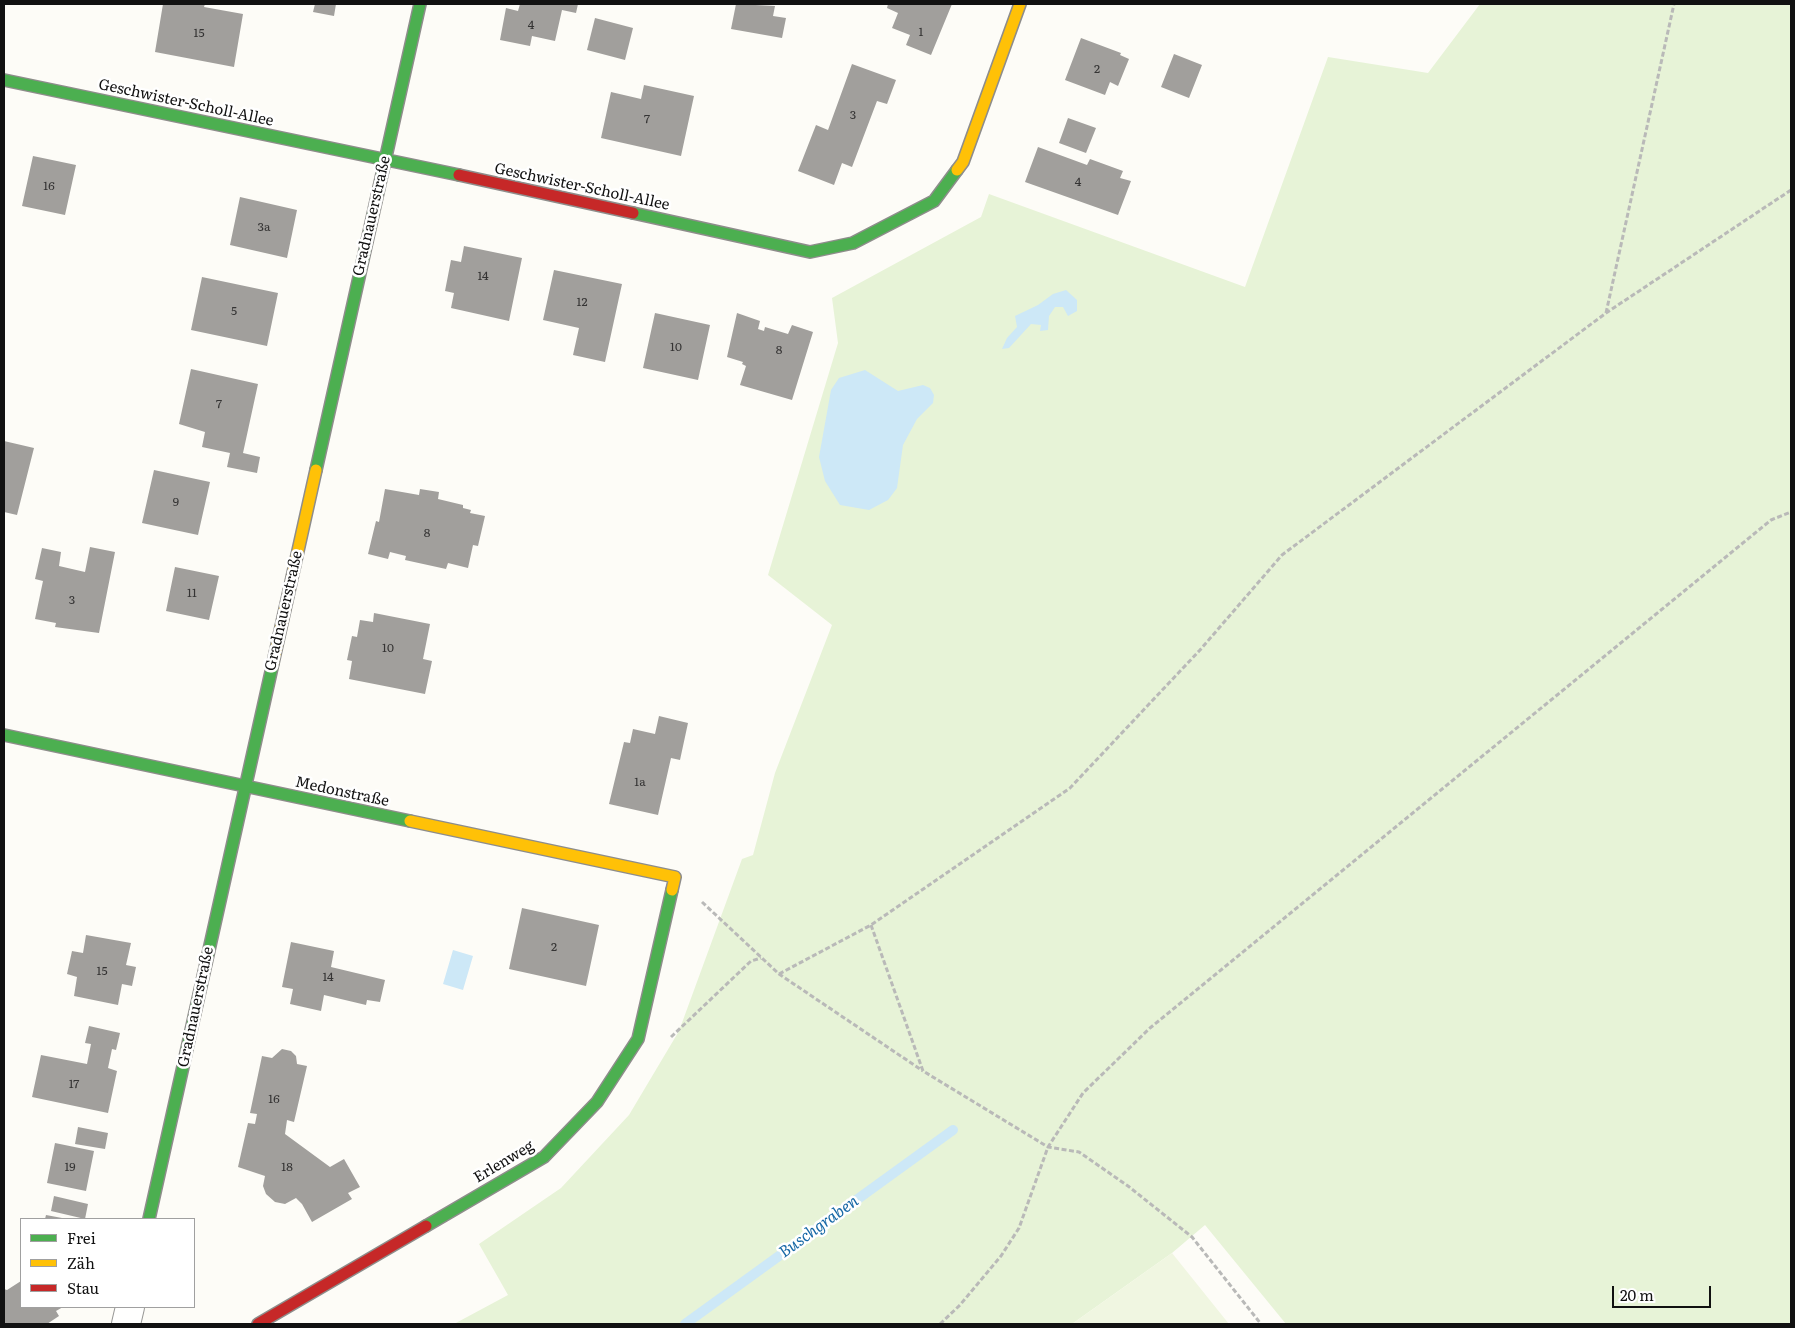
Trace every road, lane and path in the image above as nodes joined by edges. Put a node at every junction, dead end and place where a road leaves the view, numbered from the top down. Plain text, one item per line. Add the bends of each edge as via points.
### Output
1 (420, 4) edge
2 (1020, 4) edge
3 (1674, 4) edge
4 (4, 80) edge
5 (385, 159) junction
6 (1791, 190) edge
7 (1606, 313) junction
8 (1791, 512) edge
9 (4, 735) edge
10 (245, 787) junction
11 (675, 877) junction
12 (871, 925) junction
13 (762, 958) junction
14 (779, 974) junction
15 (638, 1039) junction
16 (923, 1071) junction
17 (1048, 1147) junction
18 (149, 1218) edge
19 (130, 1308) edge
20 (126, 1324) edge
21 (258, 1324) edge
22 (940, 1324) edge
23 (1261, 1324) edge

1 - 5 street, Gradnauerstraße
2 - 5 street, Geschwister-Scholl-Allee via 962,162 934,201 853,243 810,252
3 - 7 path
4 - 5 street, Geschwister-Scholl-Allee
5 - 10 street, Gradnauerstraße
6 - 7 path
7 - 12 path via 1282,555 1200,650 1070,788
8 - 17 path via 1771,520 1150,1028 1083,1093
9 - 10 street, Medonstraße
10 - 11 street, Medonstraße
10 - 18 street, Gradnauerstraße
11 - 13 path
11 - 15 street, Erlenweg
12 - 14 path
12 - 16 path
13 - 14 path
13 - 15 path via 751,961 672,1037
14 - 16 path
15 - 21 street, Erlenweg via 598,1102 544,1157
16 - 17 path
17 - 22 path via 1019,1228 1001,1256
17 - 23 path via 1078,1152 1192,1236
19 - 20 street

